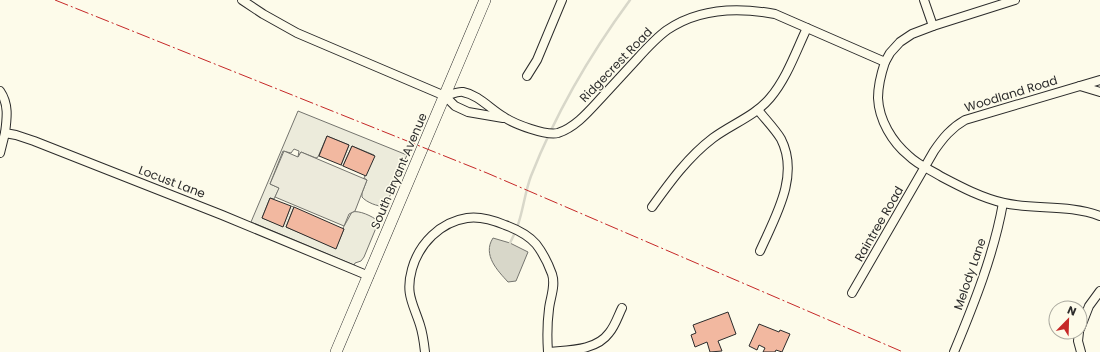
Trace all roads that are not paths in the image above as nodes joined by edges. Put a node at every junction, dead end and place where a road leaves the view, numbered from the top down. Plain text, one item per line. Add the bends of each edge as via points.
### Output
1 (242, 0) edge
2 (485, 0) edge
3 (562, 0) edge
4 (924, 0) edge
5 (1015, 0) edge
6 (933, 26) junction
7 (807, 28) junction
8 (885, 62) junction
9 (527, 76) dead end
10 (1100, 80) edge
11 (1079, 86) junction
12 (0, 91) edge
13 (1100, 92) edge
14 (445, 96) junction
15 (758, 110) junction
16 (504, 118) junction
17 (5, 133) junction
18 (0, 153) edge
19 (925, 168) junction
20 (1003, 203) junction
21 (652, 207) dead end
22 (1100, 216) edge
23 (760, 251) dead end
24 (369, 276) junction
25 (1100, 291) edge
26 (852, 293) dead end
27 (622, 308) dead end
28 (1088, 309) edge
29 (1078, 340) edge
30 (336, 352) edge
31 (425, 352) edge
32 (548, 352) edge
33 (954, 352) edge
34 (1081, 352) edge

1 - 14 street, Ridgecrest Road via 297,33
2 - 14 street, South Bryant Avenue
3 - 9 street via 537,60
4 - 6 street
5 - 6 street
6 - 8 street via 900,42
7 - 8 street, Ridgecrest Road
7 - 15 street via 781,83
7 - 16 street, Ridgecrest Road via 775,14 759,11 719,10 704,14 673,27 656,38 571,127 557,133 540,132
8 - 19 street via 878,98 884,123 895,142
10 - 11 street, Woodland Road
11 - 13 street
11 - 19 street, Woodland Road via 961,122 941,140
12 - 17 street via 7,108
14 - 16 street, Ridgecrest Road via 455,106 468,112
14 - 16 street, Ridgecrest Road via 461,92 467,94
14 - 24 street, South Bryant Avenue
15 - 21 street via 699,149
15 - 23 street via 781,139 788,169 785,192
17 - 18 street
17 - 24 street, Locust Lane via 34,141 178,197
19 - 20 street via 960,187
19 - 26 street, Raintree Road
20 - 22 street via 1069,209
20 - 33 street, Melody Lane via 986,268
24 - 30 street, South Bryant Avenue
25 - 28 street
27 - 32 street via 609,334 599,342 578,349
29 - 34 street
31 - 32 street via 422,333 409,293 412,268 419,250 442,228 466,218 485,218 524,234 545,256 553,285 547,328

